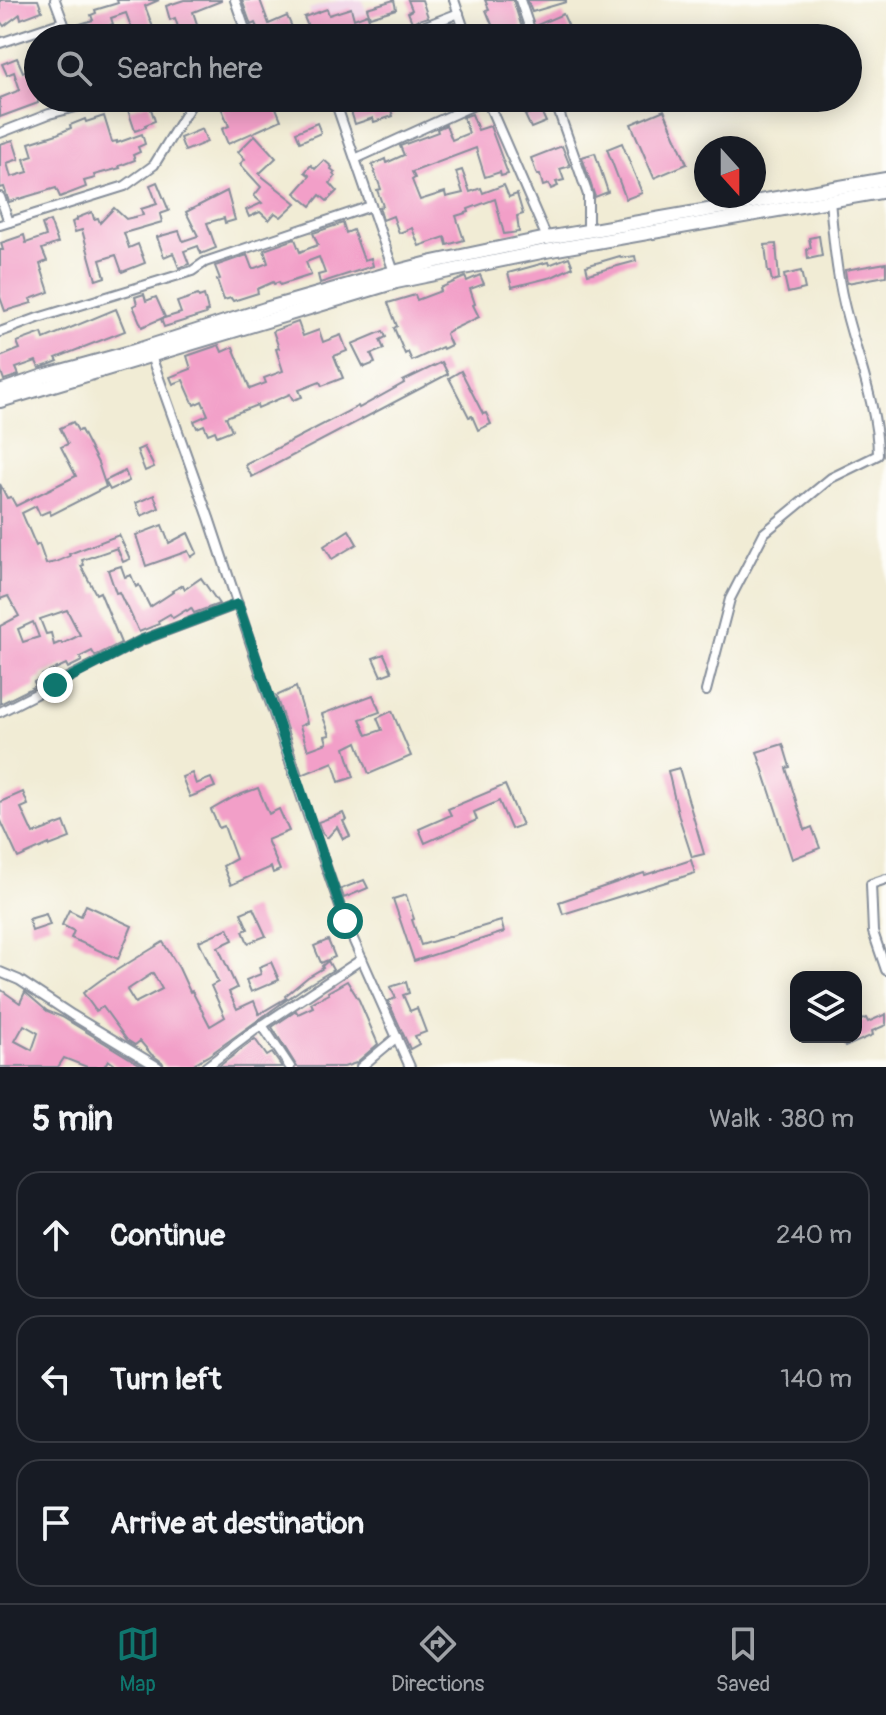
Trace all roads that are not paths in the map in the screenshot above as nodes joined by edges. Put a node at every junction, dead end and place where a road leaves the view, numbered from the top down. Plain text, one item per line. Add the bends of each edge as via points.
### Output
1 (55, 0) edge
2 (235, 0) edge
3 (454, 0) edge
4 (520, 0) edge
5 (459, 13) junction
6 (63, 22) joint
7 (57, 24) edge
8 (243, 24) edge
9 (430, 24) edge
10 (463, 24) edge
11 (528, 24) edge
12 (24, 35) edge
13 (0, 43) edge
14 (55, 112) edge
15 (186, 112) edge
16 (339, 112) edge
17 (458, 112) edge
18 (492, 112) edge
19 (559, 112) edge
20 (0, 133) edge
21 (355, 159) junction
22 (886, 179) edge
23 (886, 191) edge
24 (0, 197) edge
25 (830, 200) junction
26 (371, 206) junction
27 (4, 224) edge
28 (588, 231) junction
29 (547, 238) junction
30 (394, 272) junction
31 (0, 332) edge
32 (151, 356) junction
33 (0, 391) edge
34 (0, 401) edge
35 (238, 604) junction
36 (706, 691) dead end
37 (0, 712) edge
38 (886, 879) edge
39 (362, 959) junction
40 (886, 970) edge
41 (0, 972) edge
42 (262, 1025) junction
43 (397, 1037) junction
44 (158, 1067) edge
45 (206, 1067) edge
46 (290, 1067) edge
47 (361, 1067) edge
48 (410, 1067) edge

1 - 6 street
2 - 8 street
3 - 5 street
4 - 11 street
5 - 9 street
5 - 10 street
6 - 7 street
12 - 13 street
14 - 20 street
15 - 27 street via 154,165 125,186
16 - 21 street
17 - 21 street
18 - 29 street
19 - 28 street via 588,195
21 - 26 street
22 - 28 street
23 - 25 street
24 - 27 street
25 - 32 street via 396,282
25 - 36 street via 844,302 878,455 831,478 764,533 730,599
26 - 30 street
26 - 31 street
28 - 29 street
29 - 30 street
30 - 33 street
32 - 34 street
32 - 35 street
35 - 37 street via 142,640
35 - 39 street
38 - 40 street via 871,884 870,899 873,932
39 - 42 street
39 - 43 street
41 - 44 street
42 - 45 street
42 - 46 street
43 - 47 street
43 - 48 street

